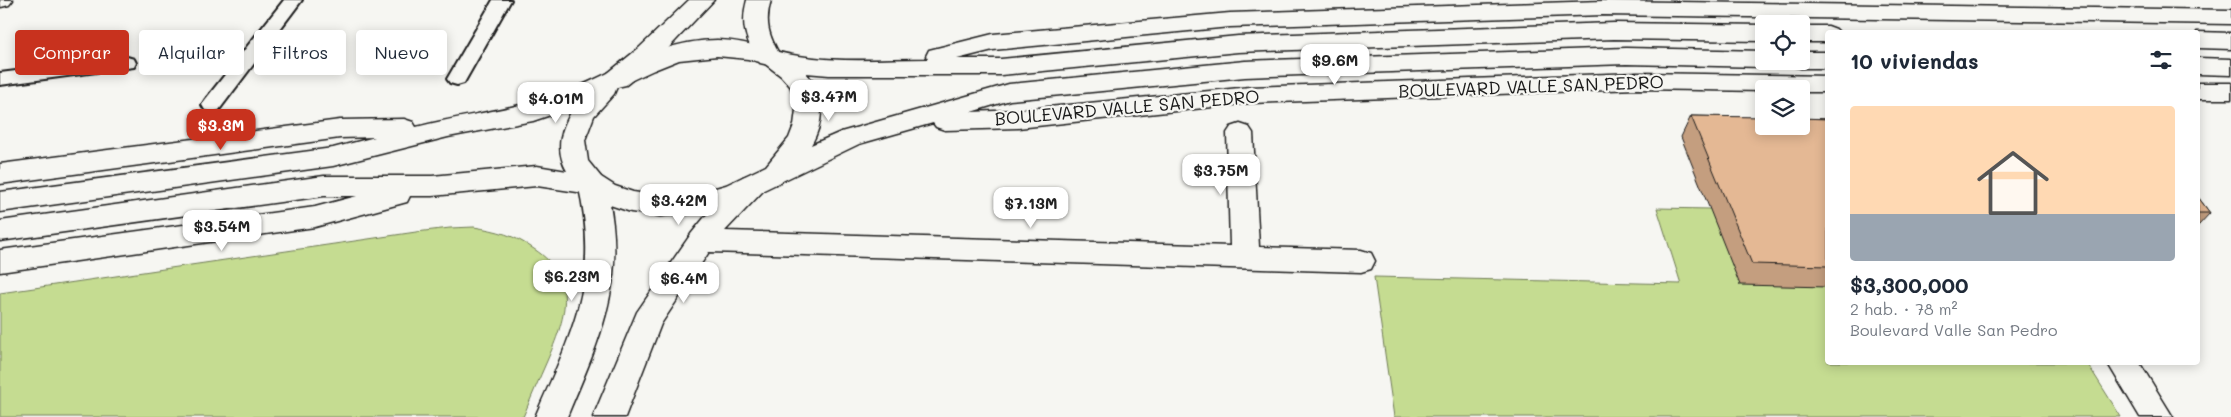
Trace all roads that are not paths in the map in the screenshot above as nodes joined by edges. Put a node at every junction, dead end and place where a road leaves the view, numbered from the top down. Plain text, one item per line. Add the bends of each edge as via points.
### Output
1 (293, 0) edge
2 (502, 0) edge
3 (702, 0) edge
4 (759, 0) edge
5 (2231, 17) edge
6 (1755, 33) edge
7 (1810, 34) edge
8 (1825, 34) edge
9 (2200, 40) edge
10 (2231, 41) edge
11 (769, 57) junction
12 (1606, 57) junction
13 (1755, 59) edge
14 (1810, 60) edge
15 (1825, 60) edge
16 (900, 66) junction
17 (2213, 67) edge
18 (30, 75) edge
19 (0, 79) edge
20 (457, 79) dead end
21 (616, 80) junction
22 (1616, 81) junction
23 (1825, 84) edge
24 (2231, 90) edge
25 (2200, 91) edge
26 (212, 105) dead end
27 (906, 122) junction
28 (448, 128) junction
29 (1240, 133) dead end
30 (0, 174) edge
31 (591, 184) junction
32 (753, 184) junction
33 (432, 186) junction
34 (0, 202) edge
35 (0, 231) edge
36 (701, 241) junction
37 (1245, 257) junction
38 (0, 261) edge
39 (1361, 261) dead end
40 (2124, 365) edge
41 (551, 417) edge
42 (609, 417) edge
43 (2157, 417) edge

1 - 26 lane
2 - 20 lane
3 - 21 main road via 648,54
4 - 11 main road via 754,26 759,44
5 - 16 main road via 1604,8 1249,20 993,42
6 - 16 main road via 1614,31 1268,43 1001,66
7 - 8 main road
9 - 10 main road
11 - 16 main road via 829,67
11 - 21 main road via 717,48 676,53 645,64
11 - 32 main road via 784,65 806,89 810,105 809,123 801,142 781,165
12 - 13 main road, BOULEVARD VALLE SAN PEDRO
12 - 22 main road
12 - 27 main road, BOULEVARD VALLE SAN PEDRO via 1245,69 1009,92
14 - 15 main road
17 - 24 main road
18 - 19 lane
21 - 28 main road via 532,112
21 - 31 main road via 586,108 573,141 575,160
22 - 23 main road, BOULEVARD VALLE SAN PEDRO
22 - 27 main road, BOULEVARD VALLE SAN PEDRO via 1250,95 1018,119
24 - 25 main road
27 - 32 main road, BOULEVARD VALLE SAN PEDRO via 850,138
28 - 30 main road via 340,128
28 - 34 main road via 333,157
29 - 37 main road
31 - 32 main road, BOULEVARD VALLE SAN PEDRO via 631,202 660,206 698,203
31 - 33 main road, BOULEVARD VALLE SAN PEDRO via 537,176
31 - 41 main road via 598,207 598,287 589,323
32 - 36 main road
33 - 35 main road, BOULEVARD VALLE SAN PEDRO via 324,186
33 - 38 main road, BOULEVARD VALLE SAN PEDRO via 315,217
36 - 37 main road
36 - 42 main road via 648,320
37 - 39 main road
40 - 43 main road

